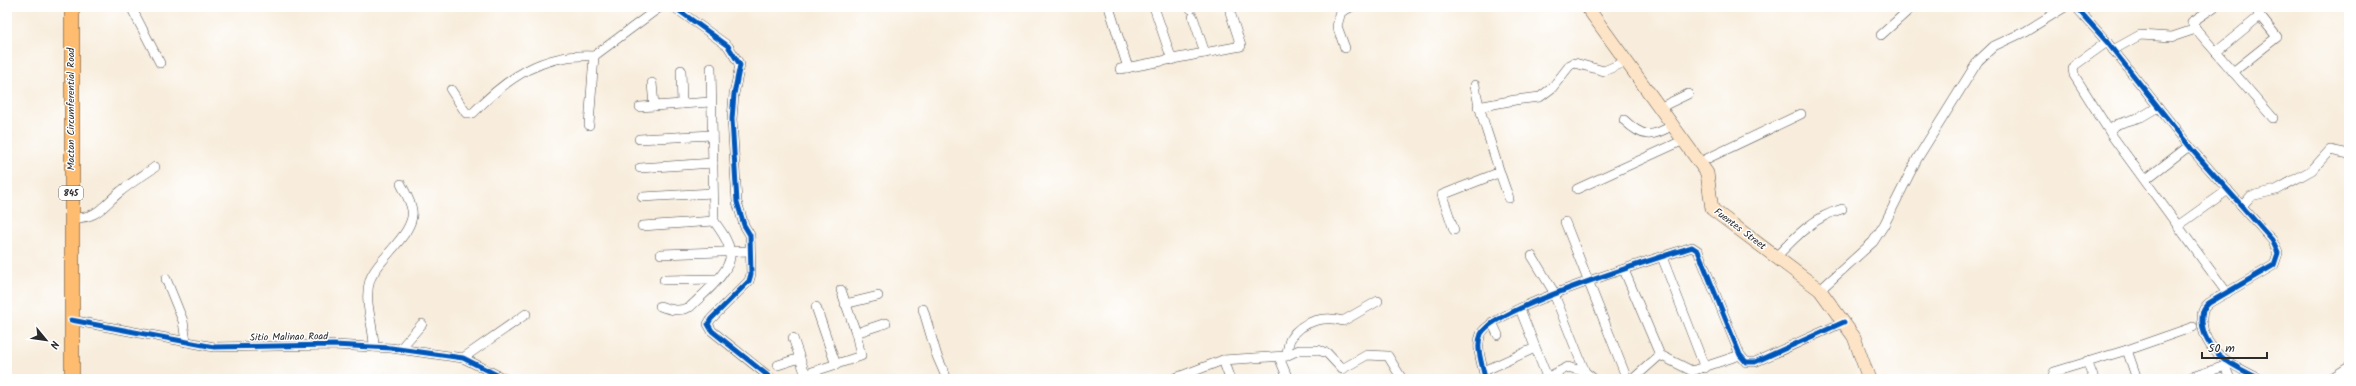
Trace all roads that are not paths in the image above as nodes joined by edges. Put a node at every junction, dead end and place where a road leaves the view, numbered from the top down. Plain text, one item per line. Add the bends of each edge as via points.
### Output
1 (72, 7) edge
2 (131, 7) edge
3 (660, 7) edge
4 (674, 7) edge
5 (1109, 7) edge
6 (1154, 7) edge
7 (1351, 7) edge
8 (1587, 7) edge
9 (1912, 7) edge
10 (2065, 7) edge
11 (2076, 7) edge
12 (2214, 7) edge
13 (2255, 7) edge
14 (1191, 11) edge
15 (1230, 12) dead end
16 (2260, 16) junction
17 (2196, 29) junction
18 (1881, 35) dead end
19 (2107, 42) junction
20 (1346, 48) dead end
21 (2113, 50) junction
22 (2216, 52) junction
23 (1205, 53) junction
24 (594, 56) junction
25 (1172, 60) junction
26 (1627, 61) junction
27 (160, 62) dead end
28 (711, 68) dead end
29 (681, 70) dead end
30 (2234, 72) junction
31 (652, 83) dead end
32 (1475, 85) dead end
33 (451, 90) dead end
34 (1688, 94) dead end
35 (710, 102) junction
36 (682, 104) junction
37 (654, 106) junction
38 (640, 107) dead end
39 (1478, 107) junction
40 (1661, 107) junction
41 (2158, 107) junction
42 (1801, 114) dead end
43 (2273, 118) dead end
44 (1624, 120) dead end
45 (589, 125) dead end
46 (1673, 125) junction
47 (2109, 130) junction
48 (712, 135) junction
49 (639, 140) dead end
50 (1684, 140) junction
51 (2189, 146) junction
52 (2349, 154) edge
53 (1700, 162) junction
54 (713, 163) junction
55 (155, 167) dead end
56 (640, 168) dead end
57 (1498, 173) junction
58 (2145, 180) junction
59 (402, 184) dead end
60 (1577, 189) dead end
61 (2228, 190) junction
62 (713, 193) junction
63 (642, 197) dead end
64 (1509, 198) dead end
65 (2242, 206) junction
66 (1842, 209) dead end
67 (71, 218) junction
68 (714, 221) junction
69 (1565, 222) dead end
70 (2179, 225) junction
71 (642, 226) dead end
72 (1454, 230) dead end
73 (750, 251) junction
74 (731, 252) junction
75 (661, 254) dead end
76 (1532, 256) dead end
77 (1777, 256) junction
78 (1662, 257) junction
79 (1624, 270) junction
80 (166, 279) dead end
81 (717, 279) junction
82 (664, 280) dead end
83 (1590, 282) junction
84 (842, 290) dead end
85 (1820, 290) junction
86 (2227, 293) junction
87 (1554, 295) junction
88 (878, 296) dead end
89 (1378, 301) dead end
90 (845, 304) junction
91 (660, 306) dead end
92 (816, 307) dead end
93 (923, 308) dead end
94 (1520, 309) junction
95 (526, 314) dead end
96 (71, 320) junction
97 (1492, 322) junction
98 (1844, 322) junction
99 (886, 323) dead end
100 (422, 324) dead end
101 (2192, 327) dead end
102 (856, 333) junction
103 (1498, 335) dead end
104 (794, 338) dead end
105 (186, 342) junction
106 (374, 347) junction
107 (1535, 348) junction
108 (400, 349) junction
109 (2127, 350) junction
110 (1660, 355) junction
111 (1740, 355) junction
112 (1282, 356) junction
113 (463, 358) junction
114 (800, 358) junction
115 (1224, 360) junction
116 (2088, 362) junction
117 (778, 365) dead end
118 (836, 365) junction
119 (2349, 367) edge
120 (1705, 368) junction
121 (1585, 372) junction
122 (1484, 375) edge
123 (806, 376) edge
124 (1183, 376) edge
125 (1546, 378) edge
126 (72, 379) edge
127 (505, 379) edge
128 (772, 379) edge
129 (947, 379) edge
130 (1173, 379) edge
131 (1230, 379) edge
132 (1288, 379) edge
133 (1402, 379) edge
134 (1594, 379) edge
135 (1627, 379) edge
136 (1633, 379) edge
137 (1869, 379) edge
138 (2052, 379) edge
139 (2094, 379) edge
140 (2137, 379) edge
141 (2187, 379) edge
142 (2230, 379) edge
143 (2260, 379) edge
144 (2330, 379) edge

1 - 67 main road, Mactan Circumferential Road / 845
2 - 27 street
3 - 24 street
4 - 73 street via 728,46 740,65 732,119 737,202 750,235
5 - 25 street via 1124,68
6 - 25 street
7 - 20 street via 1341,12 1337,26
8 - 26 street, Fuentes Street
9 - 18 street
10 - 85 street via 2026,31 1994,46 1978,61 1917,159 1873,242
11 - 19 street
12 - 17 street via 2192,22
13 - 16 street
14 - 23 street
15 - 23 street via 1241,46
16 - 22 street
16 - 30 street via 2277,36
17 - 21 street via 2172,37 2140,35
17 - 22 street
19 - 21 street
19 - 47 street via 2075,64 2073,72
21 - 41 street
22 - 30 street
23 - 25 street
24 - 33 street via 576,55 544,61 505,84 470,114 466,113
24 - 45 street
26 - 39 street via 1604,71 1575,63 1570,65 1552,88 1540,97
26 - 40 street, Fuentes Street
28 - 35 street
29 - 36 street
30 - 43 street
31 - 37 street
32 - 39 street
34 - 40 street
35 - 36 street
35 - 48 street
36 - 37 street
37 - 38 street
39 - 57 street via 1495,155
40 - 46 street, Fuentes Street
41 - 47 street via 2141,118 2118,124
41 - 51 street
42 - 53 street
44 - 46 street via 1636,132 1648,135 1662,132
46 - 50 street, Fuentes Street
47 - 58 street
48 - 49 street
48 - 54 street
50 - 53 street, Fuentes Street
50 - 60 street
51 - 58 street
51 - 61 street
52 - 65 street via 2330,150 2312,170 2276,190 2251,196
53 - 77 street, Fuentes Street via 1707,173 1712,209
54 - 56 street
54 - 62 street
55 - 67 street via 120,192 102,210 84,218
57 - 64 street
57 - 72 street via 1442,195
58 - 70 street
59 - 106 street via 412,211 410,224 388,255 377,265 370,281 368,299 374,330
61 - 65 street
61 - 70 street
62 - 63 street
62 - 68 street
65 - 86 street via 2272,240 2278,258 2274,265
66 - 77 street via 1805,228
67 - 96 main road, Mactan Circumferential Road / 845
68 - 71 street
68 - 74 street via 727,240
69 - 83 street
70 - 86 street
73 - 74 street
73 - 128 street via 749,281 708,324 712,331
74 - 75 street
74 - 81 street via 728,266
76 - 87 street
77 - 85 street, Fuentes Street
78 - 79 street
78 - 111 street via 1692,247 1698,250
78 - 120 street
79 - 83 street
79 - 110 street
80 - 105 street via 183,321
81 - 82 street
81 - 91 street via 684,310 671,310
83 - 87 street
83 - 135 street
84 - 90 street
85 - 98 street, Fuentes Street
86 - 143 street via 2204,308 2203,330 2212,349 2226,362
87 - 94 street
87 - 121 street
88 - 90 street
89 - 112 street via 1342,321 1327,318 1305,326 1291,338
90 - 102 street
92 - 118 street
93 - 129 street via 937,356
94 - 97 street
94 - 107 street
95 - 113 street
96 - 105 street, Sitio Malinao Road
96 - 126 main road, Mactan Circumferential Road / 845
97 - 103 street
97 - 122 street via 1482,333 1479,351
98 - 111 street via 1755,362 1746,362
98 - 137 street, Fuentes Street via 1854,337
99 - 102 street
100 - 108 street
101 - 109 street
102 - 118 street via 861,356
104 - 114 street
105 - 106 street, Sitio Malinao Road via 214,347
106 - 108 street, Sitio Malinao Road
107 - 122 street
107 - 125 street
108 - 113 street, Sitio Malinao Road
109 - 116 street
109 - 140 street
110 - 120 street via 1692,371
110 - 136 street
111 - 120 street
112 - 115 street
112 - 132 street
112 - 133 street via 1299,350 1318,350 1327,353 1342,369 1367,355 1388,356
113 - 127 street, Sitio Malinao Road
114 - 117 street
114 - 123 street
115 - 124 street
115 - 131 street
116 - 138 street via 2054,372
116 - 139 street
118 - 123 street
119 - 144 street
121 - 125 street via 1568,367
121 - 134 street
124 - 130 street
141 - 142 street via 2225,366

